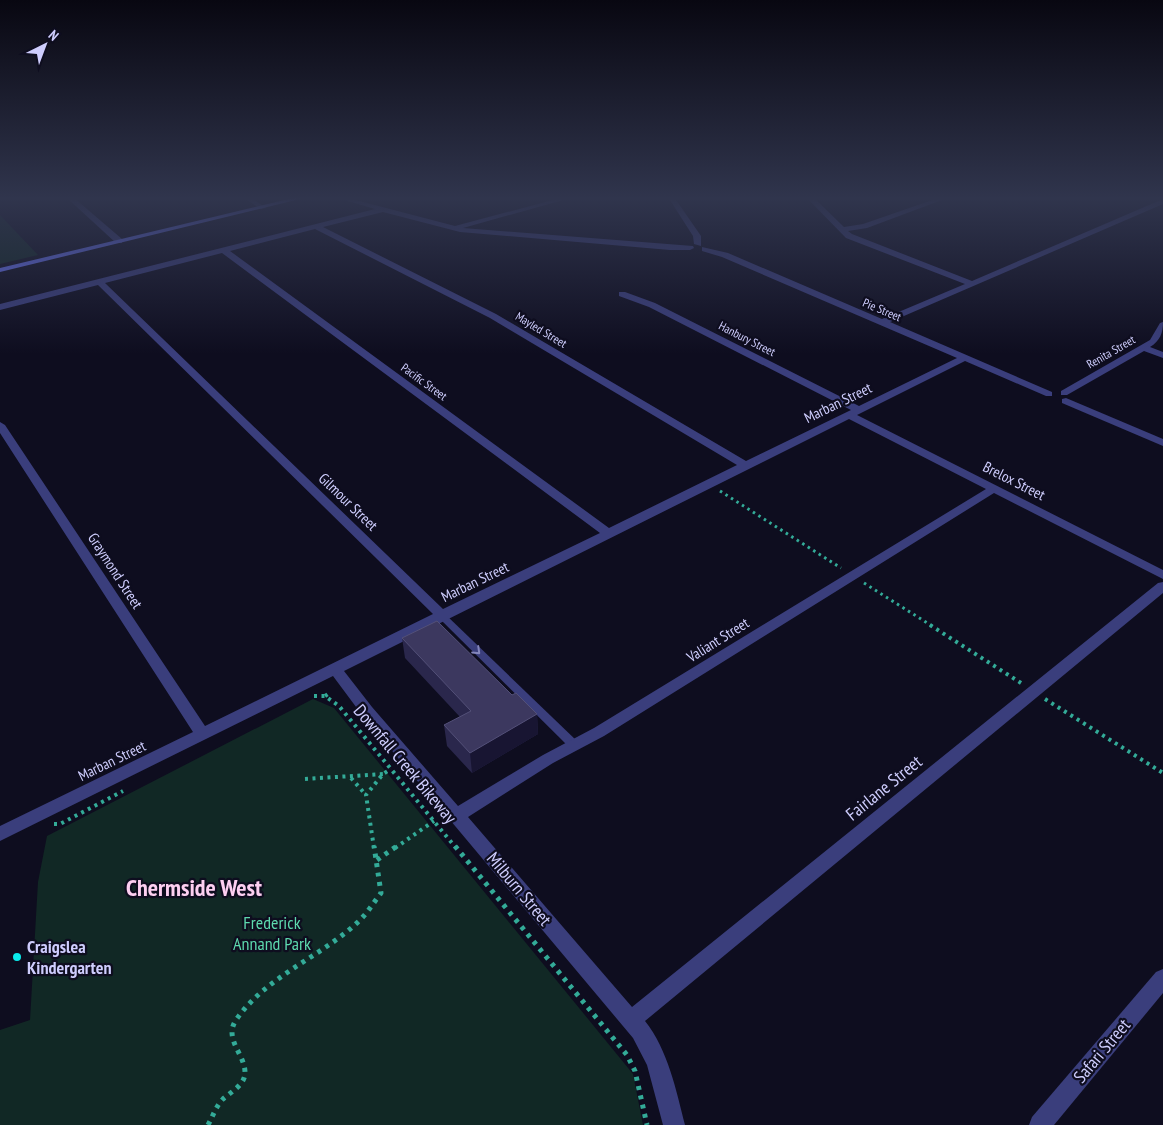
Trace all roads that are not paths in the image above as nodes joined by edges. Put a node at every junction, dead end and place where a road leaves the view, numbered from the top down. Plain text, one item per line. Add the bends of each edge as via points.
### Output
1 (85, 250) edge
2 (88, 250) edge
3 (225, 250) joint
4 (361, 250) edge
5 (708, 250) edge
6 (882, 250) edge
7 (1051, 250) edge
8 (30, 263) junction
9 (0, 270) edge
10 (100, 282) junction
11 (972, 284) junction
12 (622, 294) dead end
13 (0, 307) edge
14 (881, 323) junction
15 (1163, 325) edge
16 (1144, 348) junction
17 (1163, 355) edge
18 (964, 358) junction
19 (1065, 397) junction
20 (855, 412) junction
21 (0, 425) edge
22 (1163, 443) edge
23 (746, 466) junction
24 (995, 488) junction
25 (609, 534) junction
26 (1163, 574) edge
27 (1163, 586) edge
28 (442, 616) junction
29 (335, 669) junction
30 (203, 735) junction
31 (574, 745) junction
32 (456, 816) junction
33 (0, 834) edge
34 (1163, 978) edge
35 (630, 1021) junction
36 (674, 1125) edge
37 (1040, 1125) edge

1 - 8 main road
2 - 8 main road
3 - 10 street
3 - 25 street, Pacific Street
4 - 23 street, Mayled Street via 493,316
5 - 14 street, Pie Street
6 - 11 street
7 - 11 street
8 - 9 main road
10 - 13 street
10 - 28 street, Gilmour Street
11 - 14 street
12 - 20 street, Hanbury Street via 652,305
14 - 18 street, Pie Street
15 - 16 street, Renita Street via 1153,342
16 - 17 street
16 - 19 street, Renita Street
18 - 19 street, Pie Street via 1050,394 1054,392
18 - 20 street, Marban Street
19 - 22 street
20 - 23 street, Marban Street
20 - 24 street, Brelox Street
21 - 30 street, Graymond Street
23 - 25 street, Marban Street
24 - 26 street, Brelox Street
24 - 31 street, Valiant Street
25 - 28 street, Marban Street
27 - 35 street, Fairlane Street
28 - 29 street, Marban Street
28 -> 31 lane, Gilmour Street
29 - 30 street, Marban Street
29 - 32 street, Milburn Street
30 - 33 street, Marban Street
31 - 32 street, Valiant Street
32 - 35 street, Milburn Street
34 - 37 street, Safari Street
35 - 36 street, Milburn Street via 651,1048 662,1072

